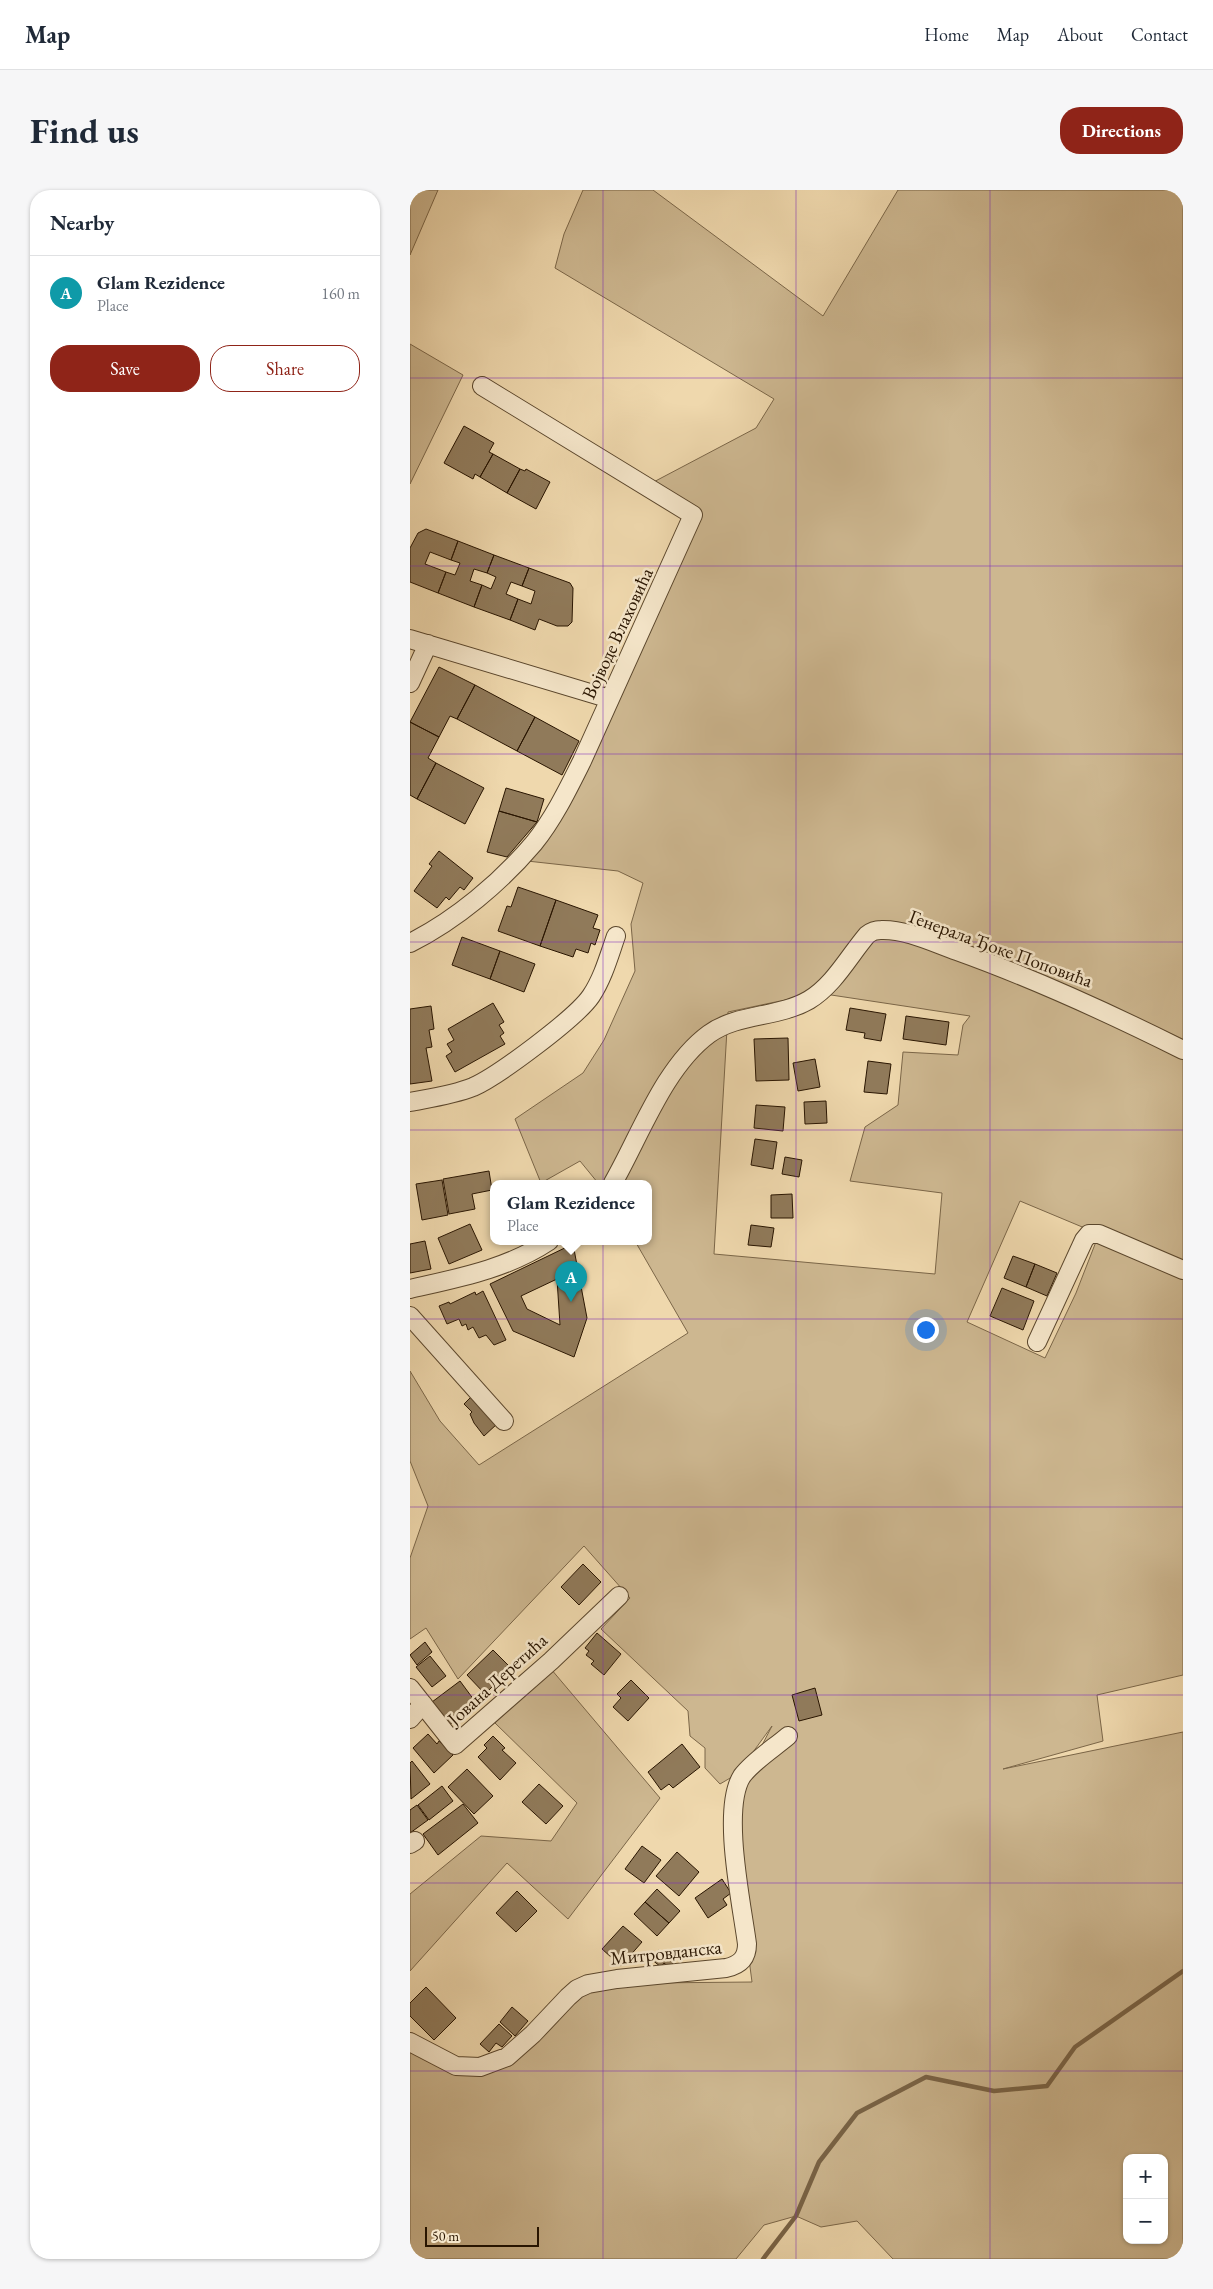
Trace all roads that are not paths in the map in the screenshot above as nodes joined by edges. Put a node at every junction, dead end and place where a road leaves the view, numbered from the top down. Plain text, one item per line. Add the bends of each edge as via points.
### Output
1 (482, 386) dead end
2 (410, 639) edge
3 (428, 644) junction
4 (410, 683) edge
5 (610, 699) junction
6 (616, 936) dead end
7 (410, 943) edge
8 (1183, 1050) edge
9 (410, 1102) edge
10 (614, 1180) edge
11 (542, 1245) edge
12 (1183, 1270) edge
13 (410, 1289) edge
14 (410, 1316) edge
15 (1036, 1342) dead end
16 (504, 1421) dead end
17 (619, 1596) dead end
18 (410, 1688) edge
19 (423, 1704) junction
20 (410, 1719) edge
21 (788, 1736) dead end
22 (410, 2042) edge

1 - 5 street, Војводе Влаховића via 693,516
2 - 3 street
3 - 4 street
3 - 5 street
5 - 7 street, Војводе Влаховића via 566,794 534,842 475,899
6 - 9 street via 590,997 563,1023 474,1086
8 - 10 street, Генерала Ђоке Поповића via 1091,1004 997,965 919,938 876,930 867,935 829,984 809,1000 724,1025 702,1040 674,1073
11 - 13 street via 491,1269
12 - 15 street via 1099,1234 1089,1234
14 - 16 street
17 - 19 street, Јована Деретића via 455,1745
18 - 19 street
19 - 20 street, Јована Деретића
21 - 22 street, Митровданска via 747,1770 740,1780 736,1797 732,1832 747,1944 747,1952 740,1962 726,1968 617,1978 588,1984 568,1997 507,2057 480,2067 456,2066

